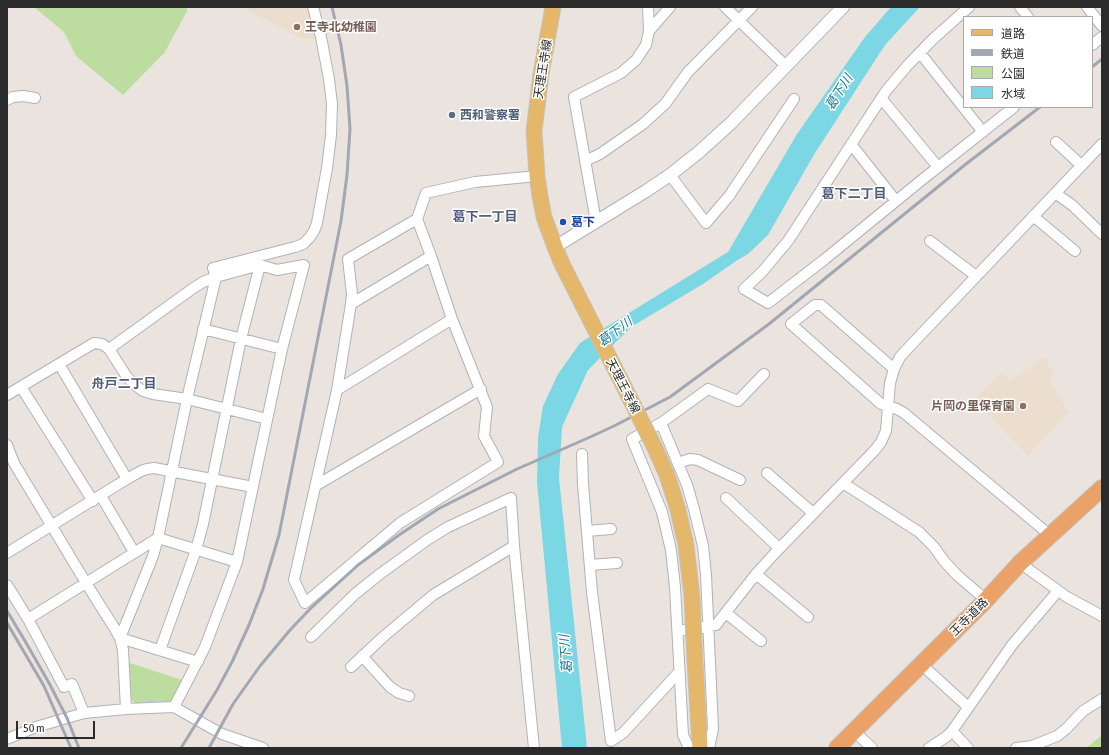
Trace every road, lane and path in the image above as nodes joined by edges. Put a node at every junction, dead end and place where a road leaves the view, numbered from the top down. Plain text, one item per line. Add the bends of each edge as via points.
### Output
1 (313, 7) edge
2 (553, 7) edge
3 (648, 7) edge
4 (670, 7) edge
5 (725, 7) edge
6 (752, 7) edge
7 (843, 7) edge
8 (969, 7) edge
9 (1020, 7) edge
10 (1087, 7) edge
11 (964, 16) edge
12 (1027, 16) edge
13 (962, 19) edge
14 (739, 21) junction
15 (1102, 26) edge
16 (649, 31) junction
17 (1102, 37) edge
18 (1093, 44) edge
19 (920, 53) junction
20 (786, 66) junction
21 (36, 98) dead end
22 (881, 98) junction
23 (794, 99) dead end
24 (7, 100) edge
25 (963, 107) edge
26 (964, 108) edge
27 (1013, 108) edge
28 (983, 132) junction
29 (1056, 142) dead end
30 (851, 144) junction
31 (1102, 144) edge
32 (585, 161) junction
33 (1082, 165) junction
34 (938, 167) junction
35 (670, 175) junction
36 (537, 176) junction
37 (1055, 193) junction
38 (896, 201) junction
39 (1033, 216) junction
40 (417, 219) junction
41 (596, 222) junction
42 (1102, 234) edge
43 (930, 241) dead end
44 (554, 248) junction
45 (1075, 250) dead end
46 (431, 256) junction
47 (260, 265) junction
48 (976, 276) junction
49 (216, 277) junction
50 (351, 304) junction
51 (452, 319) junction
52 (204, 328) junction
53 (241, 339) junction
54 (109, 349) junction
55 (282, 349) junction
56 (59, 364) junction
57 (894, 369) junction
58 (764, 374) dead end
59 (21, 386) junction
60 (480, 389) junction
61 (337, 390) junction
62 (7, 395) edge
63 (187, 399) junction
64 (888, 407) junction
65 (226, 410) junction
66 (267, 419) junction
67 (660, 423) junction
68 (7, 445) edge
69 (582, 454) dead end
70 (678, 463) junction
71 (11, 465) edge
72 (172, 472) junction
73 (767, 472) dead end
74 (127, 479) junction
75 (213, 479) junction
76 (740, 480) dead end
77 (843, 483) junction
78 (315, 486) junction
79 (254, 487) junction
80 (1102, 488) edge
81 (97, 498) junction
82 (726, 498) dead end
83 (813, 513) junction
84 (52, 526) junction
85 (611, 529) dead end
86 (587, 531) junction
87 (1051, 536) junction
88 (158, 538) junction
89 (514, 546) junction
90 (779, 548) junction
91 (196, 550) junction
92 (134, 552) junction
93 (7, 553) edge
94 (237, 562) junction
95 (617, 563) dead end
96 (1020, 564) junction
97 (590, 565) junction
98 (756, 574) junction
99 (86, 583) junction
100 (7, 585) edge
101 (1058, 591) junction
102 (986, 600) junction
103 (726, 613) junction
104 (1102, 616) edge
105 (808, 617) dead end
106 (28, 619) junction
107 (709, 627) junction
108 (678, 631) junction
109 (311, 637) dead end
110 (120, 638) junction
111 (761, 641) dead end
112 (160, 650) junction
113 (362, 656) junction
114 (198, 662) junction
115 (921, 664) junction
116 (352, 667) dead end
117 (679, 672) junction
118 (409, 696) dead end
119 (1102, 699) edge
120 (174, 707) junction
121 (968, 707) junction
122 (126, 709) junction
123 (84, 713) junction
124 (854, 731) junction
125 (952, 731) junction
126 (7, 739) edge
127 (263, 748) edge
128 (534, 748) edge
129 (689, 748) edge
130 (700, 748) edge
131 (709, 748) edge
132 (837, 748) edge
133 (872, 748) edge
134 (930, 748) edge
135 (968, 748) edge
136 (1016, 748) edge

1 - 49 street via 328,72 332,104 328,168 314,231 303,244 295,248 213,268
2 - 36 main road, 天理王寺線 via 535,119
3 - 16 street
4 - 16 street
5 - 14 street
6 - 14 street
7 - 20 street
8 - 11 street
9 - 12 street
10 - 15 street
13 - 19 street via 933,39
14 - 20 street
14 - 32 street via 688,72 665,104 643,124 600,154
16 - 32 street via 646,45 636,60 621,73 574,97
17 - 18 street
19 - 22 street
19 - 25 street
20 - 35 street via 716,137
21 - 24 street via 23,96
22 - 30 street
22 - 34 street
23 - 35 street via 729,196 706,223
26 - 28 street
27 - 28 street
28 - 34 street
29 - 33 street
30 - 38 street
30 - 38 street via 788,241 744,289 768,303
31 - 33 street
32 - 41 street
33 - 37 street
34 - 38 street
35 - 41 street
36 - 40 street via 475,182 426,192
36 - 44 main road, 天理王寺線 via 544,217
37 - 39 street
37 - 42 street via 1072,205
39 - 45 street
39 - 48 street
40 - 46 street
40 - 50 street via 348,259
41 - 44 street
43 - 48 street
44 - 130 main road, 天理王寺線, bridge via 654,446 678,510 686,545 692,596
46 - 50 street
46 - 51 street
47 - 49 street
47 - 53 street
47 - 55 street via 277,270 304,265
48 - 57 street via 900,357
49 - 52 street
49 - 54 street via 192,289
50 - 61 street
51 - 60 street
51 - 61 street
52 - 53 street
52 - 63 street
53 - 55 street
53 - 65 street
54 - 56 street via 102,344 94,343
54 - 63 street via 128,377 143,391
55 - 66 street
56 - 59 street
56 - 74 street
57 - 64 street via 888,394
57 - 64 street via 821,305 815,305 791,324 881,404
58 - 67 street via 738,401 708,389
59 - 62 street
59 - 81 street
60 - 78 street
60 - 78 street via 487,407 484,436 498,462 400,523 305,603 294,580
61 - 78 street
63 - 65 street
63 - 72 street
64 - 77 street via 886,431 881,442
64 - 87 street via 904,413
65 - 66 street
65 - 75 street
66 - 79 street
67 - 70 street
67 - 108 street via 632,439 662,512 671,550
68 - 71 street
69 - 86 street
70 - 76 street via 690,459 698,460
70 - 107 street via 691,497 703,546
71 - 84 street
72 - 74 street via 147,469
72 - 75 street
72 - 88 street
73 - 83 street
74 - 81 street
75 - 79 street
75 - 91 street
77 - 83 street
77 - 102 street via 919,532 957,575
79 - 94 street
80 - 87 highway, 王寺道路
81 - 84 street
81 - 92 street
82 - 90 street
83 - 90 street
84 - 93 street
84 - 99 street
85 - 86 street
86 - 97 street
87 - 96 highway, 王寺道路
88 - 91 street
88 - 92 street
88 - 110 street
89 - 109 street via 511,498 448,527 427,540 355,594
89 - 113 street via 433,595
89 - 128 street
90 - 98 street
91 - 94 street
91 - 112 street
92 - 99 street
94 - 114 street via 211,635
95 - 97 street
96 - 101 street
96 - 102 highway, 王寺道路
97 - 117 street via 611,741 623,733
98 - 103 street
98 - 105 street
99 - 106 street
99 - 110 street
100 - 106 street
101 - 104 street
101 - 121 street via 1012,645
102 - 115 highway, 王寺道路
103 - 107 street via 716,625
103 - 111 street
106 - 123 street via 64,687 72,684
107 - 108 street
107 - 131 street via 713,729
108 - 117 street
110 - 112 street
110 - 122 street
112 - 114 street
113 - 116 street
113 - 118 street via 390,687
114 - 120 street
115 - 121 street
115 - 124 highway, 王寺道路
117 - 129 street via 683,735
119 - 136 street via 1083,712 1057,736 1032,746
120 - 122 street
120 - 127 street via 222,734
121 - 125 street
122 - 123 street
123 - 126 street via 36,727
124 - 132 highway, 王寺道路
124 - 133 street
125 - 134 street
125 - 135 street

